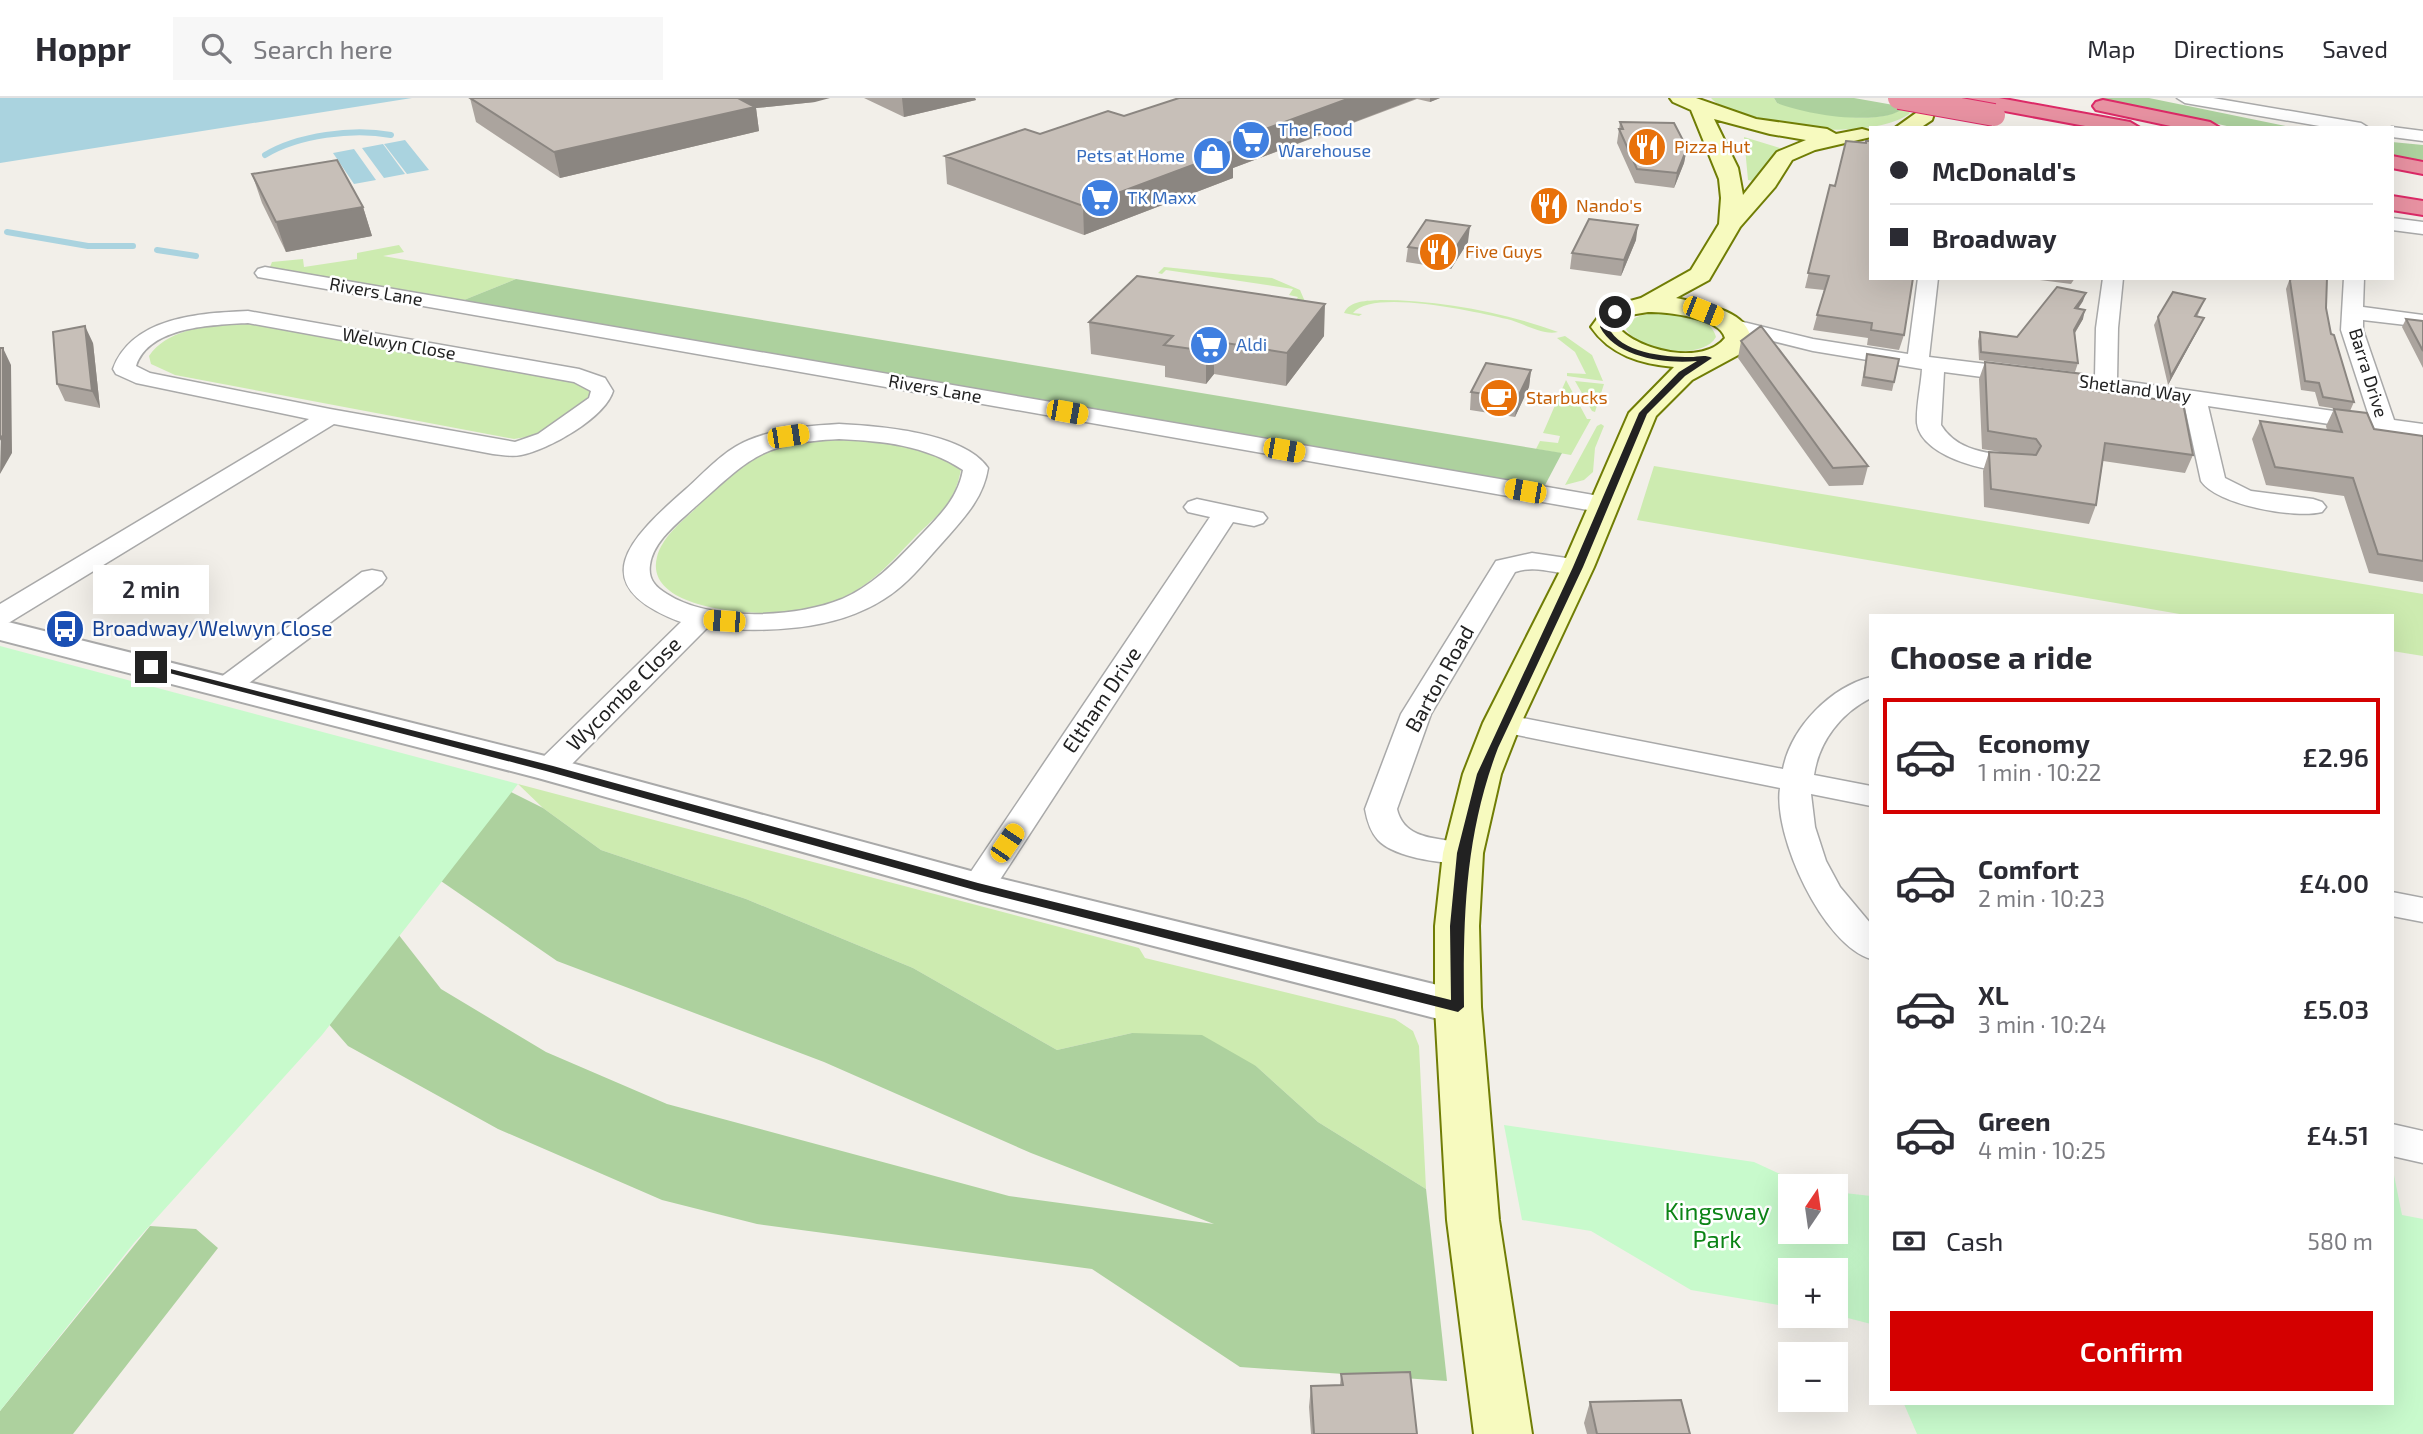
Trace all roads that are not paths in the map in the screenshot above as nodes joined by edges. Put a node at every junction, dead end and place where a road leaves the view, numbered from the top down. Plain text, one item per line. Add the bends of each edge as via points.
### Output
1 (1899, 98) edge
2 (1929, 98) edge
3 (1967, 98) edge
4 (2060, 98) edge
5 (2076, 98) edge
6 (2185, 98) edge
7 (1694, 103) edge
8 (1999, 110) junction
9 (2149, 115) junction
10 (1908, 126) edge
11 (2054, 126) edge
12 (2115, 126) edge
13 (2201, 126) edge
14 (2349, 126) edge
15 (2394, 132) edge
16 (1866, 135) edge
17 (2423, 136) edge
18 (2394, 162) edge
19 (2423, 168) edge
20 (2394, 175) edge
21 (2423, 181) edge
22 (2394, 189) edge
23 (2423, 195) edge
24 (2394, 203) edge
25 (2423, 208) edge
26 (1730, 224) junction
27 (2394, 224) edge
28 (2423, 228) edge
29 (265, 273) dead end
30 (1700, 275) junction
31 (1928, 280) edge
32 (2113, 280) edge
33 (2354, 280) edge
34 (1646, 304) junction
35 (2352, 312) junction
36 (1725, 321) junction
37 (2423, 321) edge
38 (1618, 344) junction
39 (1847, 352) junction
40 (1715, 356) junction
41 (1926, 362) junction
42 (2106, 385) junction
43 (2194, 397) junction
44 (1643, 413) junction
45 (330, 416) junction
46 (2384, 426) junction
47 (2423, 431) edge
48 (2021, 465) edge
49 (1605, 505) junction
50 (2313, 506) dead end
51 (1226, 513) dead end
52 (1578, 567) junction
53 (372, 578) dead end
54 (0, 615) edge
55 (700, 619) junction
56 (0, 630) edge
57 (227, 686) junction
58 (1869, 688) edge
59 (1502, 723) junction
60 (549, 768) junction
61 (1796, 781) junction
62 (1869, 796) edge
63 (1463, 853) junction
64 (978, 887) junction
65 (2394, 904) edge
66 (2423, 910) edge
67 (1869, 944) edge
68 (1458, 1007) junction
69 (2394, 1140) edge
70 (2423, 1147) edge
71 (1503, 1434) edge

1 - 8 highway, bridge
2 - 10 main road via 1924,116
3 - 8 highway
4 - 9 highway
5 - 9 highway
6 - 14 street
7 - 16 main road via 1770,129
7 - 26 main road via 1729,174
8 - 11 highway
8 - 12 highway
9 - 13 highway
15 - 17 street
16 - 26 main road via 1790,152
18 - 19 highway
20 - 21 highway
22 - 23 highway
24 - 25 highway
26 - 30 main road
27 - 28 street
29 - 49 street, Rivers Lane
30 - 34 main road
30 - 36 main road
31 - 41 street
32 - 42 street
33 - 35 street, Barra Drive
34 - 36 main road via 1685,306
34 - 38 main road via 1606,319 1608,336
35 - 37 street
35 - 46 street, Barra Drive via 2351,330
36 - 39 street, Shetland Way via 1771,337
36 - 40 main road via 1737,341
38 - 40 main road via 1650,356
38 - 44 main road via 1637,378
39 - 40 street, Shetland Way via 1768,350
39 - 41 street, Shetland Way
40 - 44 main road via 1682,374
41 - 42 street, Shetland Way
41 - 48 street via 1932,433 1959,455
42 - 43 street, Shetland Way
43 - 46 street, Shetland Way
43 - 50 street via 2217,486 2245,496
44 - 49 main road
45 - 45 street, Welwyn Close via 144,378 124,369 125,358 157,334 201,321 248,317 579,376 597,383 602,391 598,401 546,439 517,449
45 - 54 street
46 - 47 street, Shetland Way
49 - 52 main road
51 - 64 street, Eltham Drive
52 - 59 main road
52 - 63 street, Barton Road via 1521,560 1505,567 1416,715 1381,809 1381,821 1401,842
53 - 57 street
55 - 55 street, Wycombe Close via 668,610 646,595 636,575 638,557 659,525 749,450 788,436 841,430 941,446 976,468 967,500 894,578 876,591 820,615 784,621
55 - 60 street, Wycombe Close
56 - 57 street
57 - 60 street
58 - 61 street via 1843,702 1820,724 1804,752
59 - 61 street
59 - 63 main road via 1482,774
60 - 64 street
61 - 62 street
61 - 67 street via 1796,825 1810,866 1830,902
63 - 68 main road via 1457,926
64 - 68 street
65 - 66 street
68 - 71 main road via 1473,1220
69 - 70 street

